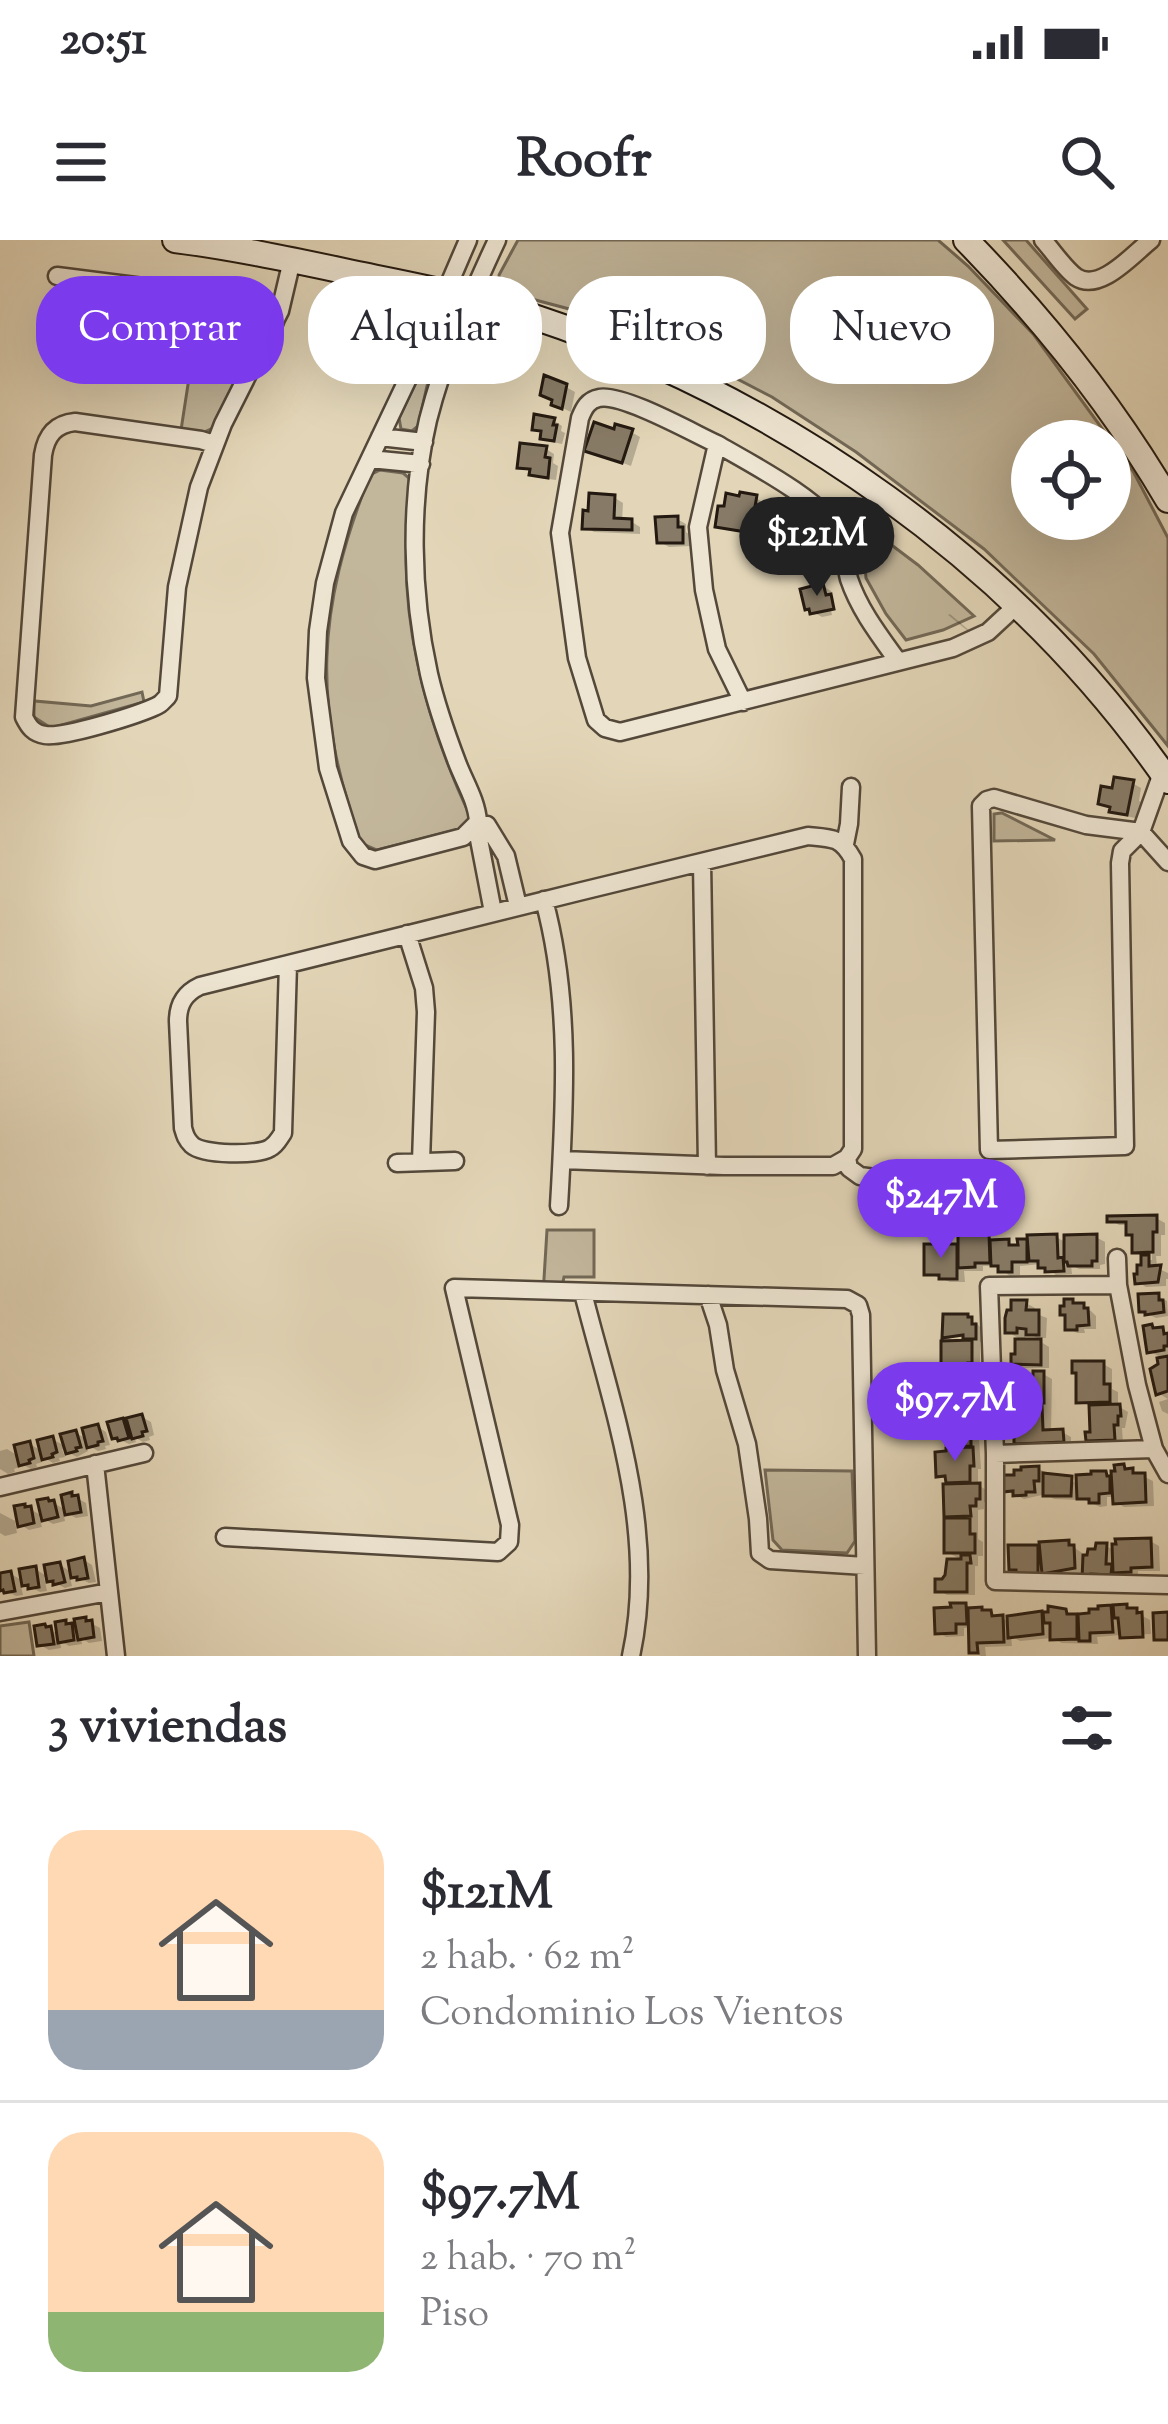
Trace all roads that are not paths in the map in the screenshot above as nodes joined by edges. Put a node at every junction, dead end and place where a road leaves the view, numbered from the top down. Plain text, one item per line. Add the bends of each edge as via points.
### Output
1 (175, 240) edge
2 (468, 240) edge
3 (497, 240) edge
4 (966, 240) edge
5 (1043, 240) edge
6 (1150, 240) edge
7 (292, 260) junction
8 (366, 276) edge
9 (452, 276) edge
10 (481, 276) edge
11 (284, 298) edge
12 (542, 319) edge
13 (244, 384) edge
14 (405, 384) edge
15 (439, 384) edge
16 (380, 437) junction
17 (424, 442) junction
18 (214, 444) junction
19 (717, 444) junction
20 (370, 459) junction
21 (421, 464) junction
22 (1168, 500) edge
23 (1016, 606) junction
24 (897, 661) junction
25 (743, 702) junction
26 (1165, 777) edge
27 (851, 787) dead end
28 (476, 824) junction
29 (1141, 832) junction
30 (845, 844) junction
31 (702, 862) junction
32 (1168, 862) edge
33 (544, 900) junction
34 (518, 906) junction
35 (493, 912) junction
36 (407, 934) junction
37 (288, 964) junction
38 (847, 1158) junction
39 (562, 1160) junction
40 (455, 1161) dead end
41 (397, 1162) dead end
42 (421, 1162) junction
43 (716, 1166) junction
44 (889, 1180) dead end
45 (559, 1206) dead end
46 (1117, 1258) dead end
47 (1118, 1286) junction
48 (583, 1293) junction
49 (708, 1294) junction
50 (1154, 1449) junction
51 (144, 1453) dead end
52 (994, 1454) junction
53 (95, 1464) junction
54 (1168, 1474) edge
55 (0, 1487) edge
56 (225, 1537) dead end
57 (866, 1566) junction
58 (1168, 1585) edge
59 (109, 1592) junction
60 (0, 1612) edge
61 (116, 1656) edge
62 (632, 1656) edge
63 (867, 1656) edge

1 - 7 street
2 - 9 street
3 - 10 street
4 - 22 street via 1076,364
5 - 6 street via 1090,282
7 - 8 street
7 - 11 street
12 - 23 street via 749,411 907,513
13 - 18 street
14 - 16 street
15 - 17 street
16 - 17 street
16 - 20 street
17 - 21 street
18 - 18 street via 179,574 168,696 64,734 35,732 24,717 50,435 75,422
19 - 24 street via 784,484 838,530 849,579
19 - 25 street via 698,527 704,590 717,649
19 - 25 street via 618,399 595,398 580,418 560,533 577,658 604,728 620,732
20 - 21 street
20 - 28 street via 336,536 318,631 318,699 340,811 355,848 375,860 463,837
21 - 28 street via 416,585 423,642
23 - 24 street via 988,632
23 - 26 street
24 - 25 street
26 - 29 street
27 - 30 street
28 - 34 street via 487,825 502,845
28 - 35 street
29 - 29 street via 994,798 980,810 989,1150 1125,1146 1120,862
29 - 32 street
30 - 31 street via 808,836
30 - 38 street via 853,859
31 - 33 street
31 - 43 street
33 - 34 street
33 - 39 street via 562,1000
34 - 35 street
35 - 36 street
36 - 37 street
36 - 42 street via 426,1012
37 - 37 street via 200,986 180,1005 183,1128 199,1150 262,1152 283,1133
38 - 43 street via 833,1166
38 - 44 street via 860,1176
39 - 43 street
39 - 45 street
40 - 42 street
41 - 42 street
46 - 47 street
47 - 50 street
47 - 52 street via 989,1286
48 - 49 street
48 - 56 street via 454,1288 510,1525 498,1552
48 - 62 street via 632,1479 639,1562
49 - 57 street via 747,1444 760,1553
49 - 57 street via 858,1305
50 - 52 street
50 - 54 street
51 - 53 street
52 - 58 street via 995,1582
53 - 55 street
53 - 59 street
57 - 63 street
59 - 60 street
59 - 61 street

